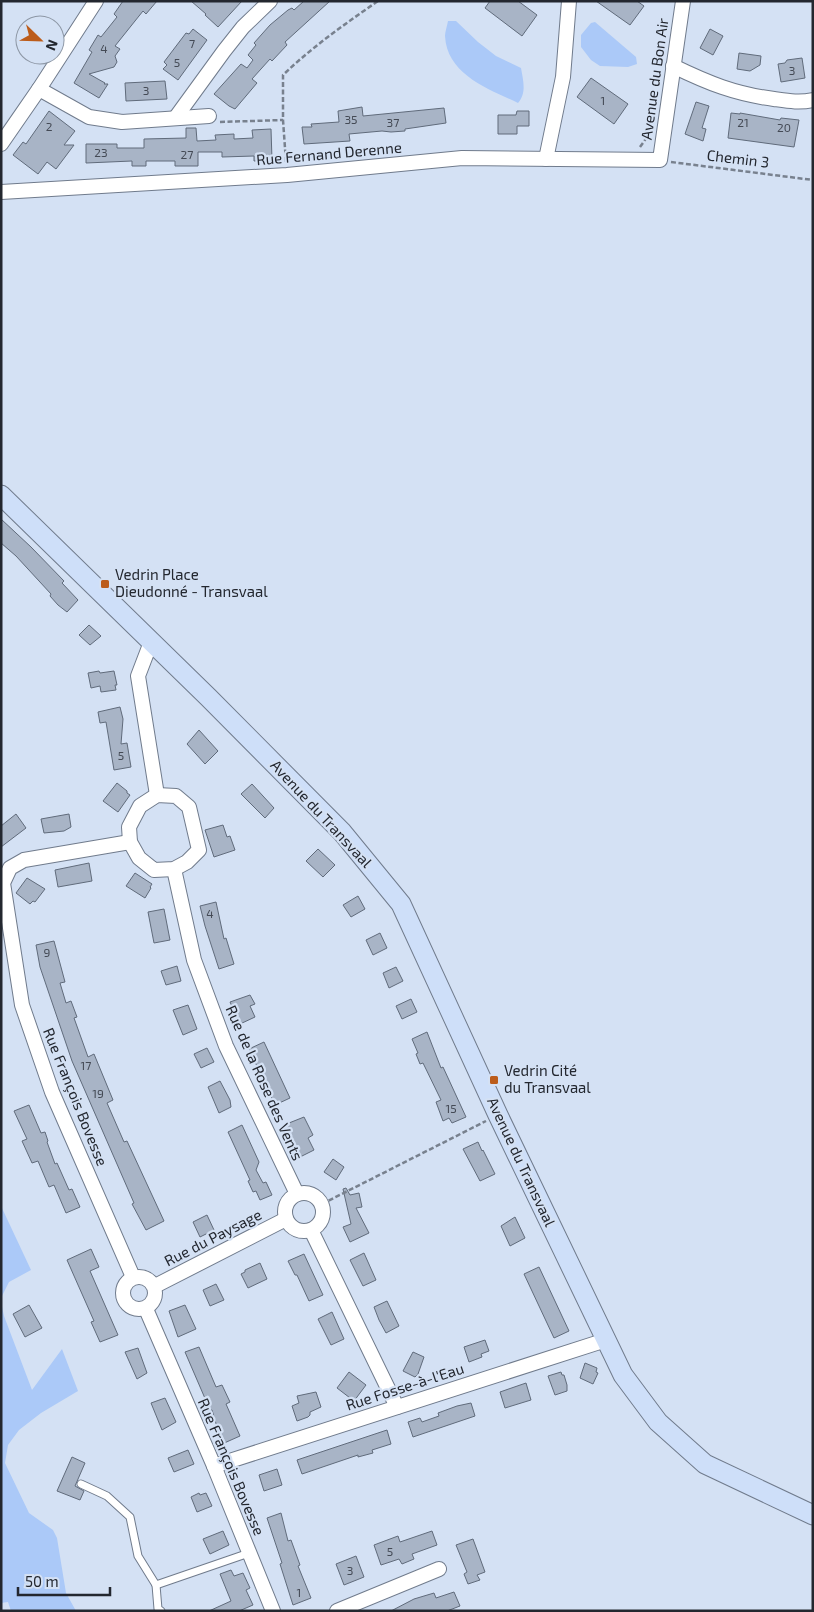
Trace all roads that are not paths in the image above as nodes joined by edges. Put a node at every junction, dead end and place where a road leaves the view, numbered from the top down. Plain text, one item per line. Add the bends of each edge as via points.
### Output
1 (96, 1) edge
2 (270, 1) edge
3 (569, 1) edge
4 (683, 1) edge
5 (673, 66) junction
6 (39, 89) junction
7 (813, 100) edge
8 (209, 116) road end
9 (176, 118) junction
10 (1, 144) edge
11 (546, 158) junction
12 (660, 160) joint
13 (1, 192) edge
14 (1, 495) edge
15 (151, 642) junction
16 (157, 795) junction
17 (130, 842) junction
18 (174, 869) junction
19 (296, 1194) junction
20 (286, 1219) junction
21 (311, 1230) junction
22 (133, 1277) junction
23 (155, 1286) junction
24 (146, 1309) junction
25 (606, 1340) junction
26 (397, 1407) junction
27 (214, 1466) junction
28 (81, 1484) dead end
29 (813, 1515) edge
30 (250, 1553) junction
31 (439, 1569) dead end
32 (156, 1585) junction
33 (161, 1611) edge
34 (273, 1611) edge
35 (337, 1611) edge

1 - 6 street
2 - 9 street via 243,27
3 - 11 street via 563,77
4 - 5 street, Avenue du Bon Air
5 - 7 street via 713,85 751,96 800,103
5 - 12 street, Avenue du Bon Air
6 - 9 street via 89,117 122,122
6 - 10 street
8 - 9 street
11 - 12 street, Rue Fernand Derenne
11 - 13 street, Rue Fernand Derenne via 462,158 287,174
14 - 15 street, Avenue du Transvaal
15 - 16 street via 138,676
15 - 25 street, Avenue du Transvaal via 342,832 401,904
16 - 17 street via 140,806 129,827
16 - 18 street via 176,796 189,807 199,850
17 - 18 street via 139,858 154,870
17 - 22 street, Rue François Bovesse via 24,860 10,868 3,883 22,1005 52,1092
18 - 19 street, Rue de la Rose des Vents via 194,960 223,1038
19 - 20 street via 286,1204
19 - 21 street via 312,1194 322,1204 322,1220
20 - 21 street via 296,1230
20 - 23 street, Rue du Paysage
21 - 26 street
22 - 23 street via 146,1277
22 - 24 street via 123,1286 123,1300 133,1309
23 - 24 street via 155,1300
24 - 27 street, Rue François Bovesse
25 - 26 street, Rue Fosse-à-l'Eau
25 - 29 street, Avenue du Transvaal via 623,1375 658,1422 705,1464
26 - 27 street, Rue Fosse-à-l'Eau
27 - 30 street, Rue François Bovesse
28 - 32 lane via 107,1496 130,1517 138,1556
30 - 32 lane
30 - 34 street, Rue François Bovesse
31 - 35 street
32 - 33 lane via 158,1609

